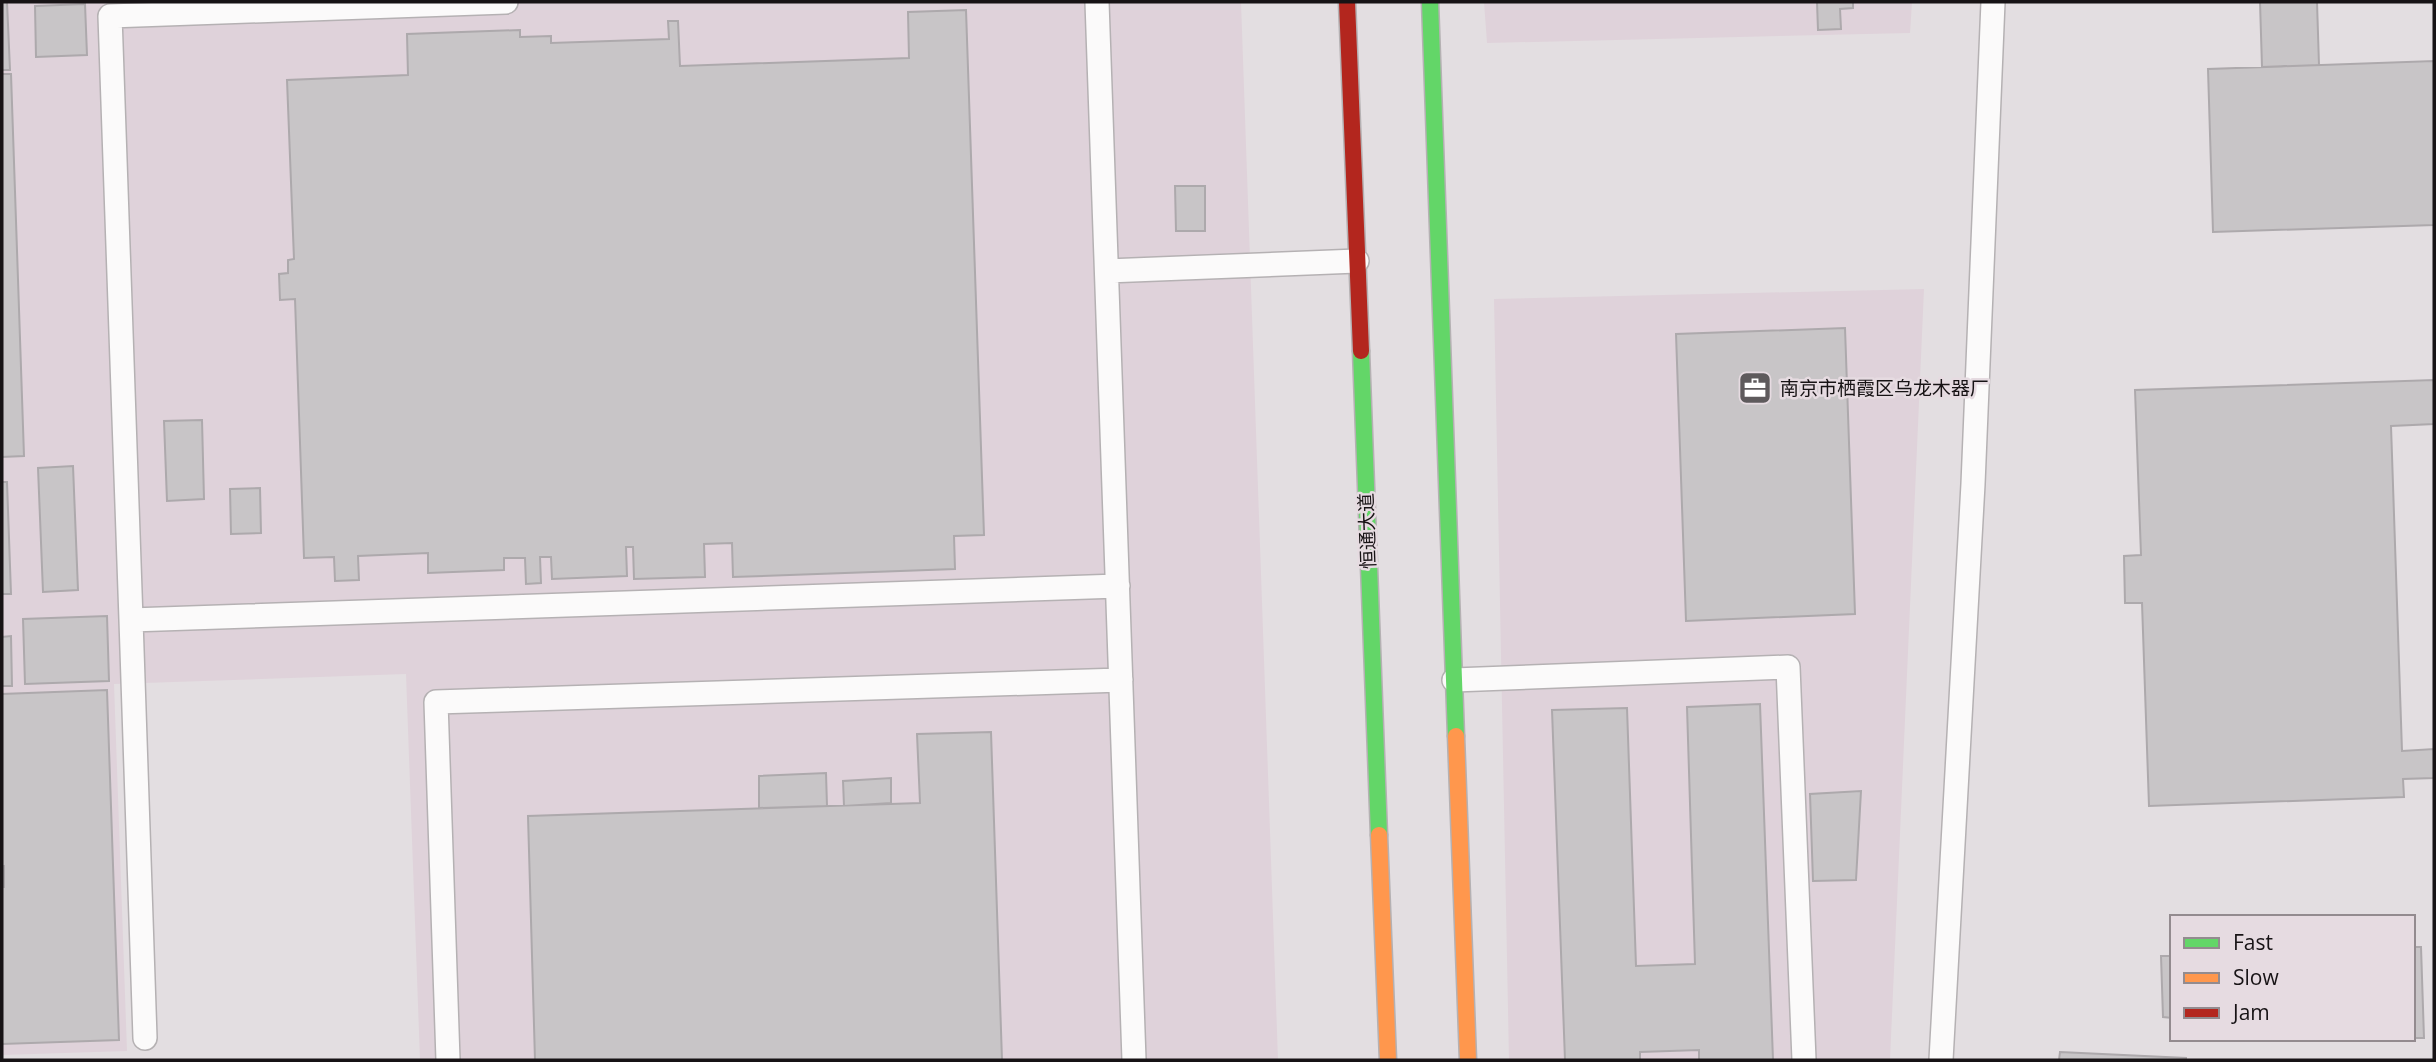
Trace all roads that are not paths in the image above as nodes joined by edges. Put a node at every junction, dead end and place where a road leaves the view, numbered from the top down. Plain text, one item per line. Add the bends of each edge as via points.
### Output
1 (506, 2) edge
2 (1097, 2) edge
3 (1347, 2) edge
4 (1430, 2) edge
5 (1993, 2) edge
6 (1357, 261) junction
7 (1107, 271) junction
8 (1118, 586) junction
9 (131, 620) junction
10 (1121, 680) junction
11 (1454, 680) junction
12 (145, 1038) dead end
13 (448, 1060) edge
14 (1134, 1060) edge
15 (1388, 1060) edge
16 (1468, 1060) edge
17 (1804, 1060) edge
18 (1941, 1060) edge

1 - 9 lane via 110,16
2 - 7 lane
3 - 6 main road, 恒通大道
4 - 11 main road
5 - 18 lane via 1973,484
6 - 7 lane
6 - 15 main road, 恒通大道
7 - 8 lane
8 - 9 lane
8 - 10 lane
9 - 12 lane
10 - 13 lane via 436,702
10 - 14 lane
11 - 16 main road
11 - 17 lane via 1788,667

